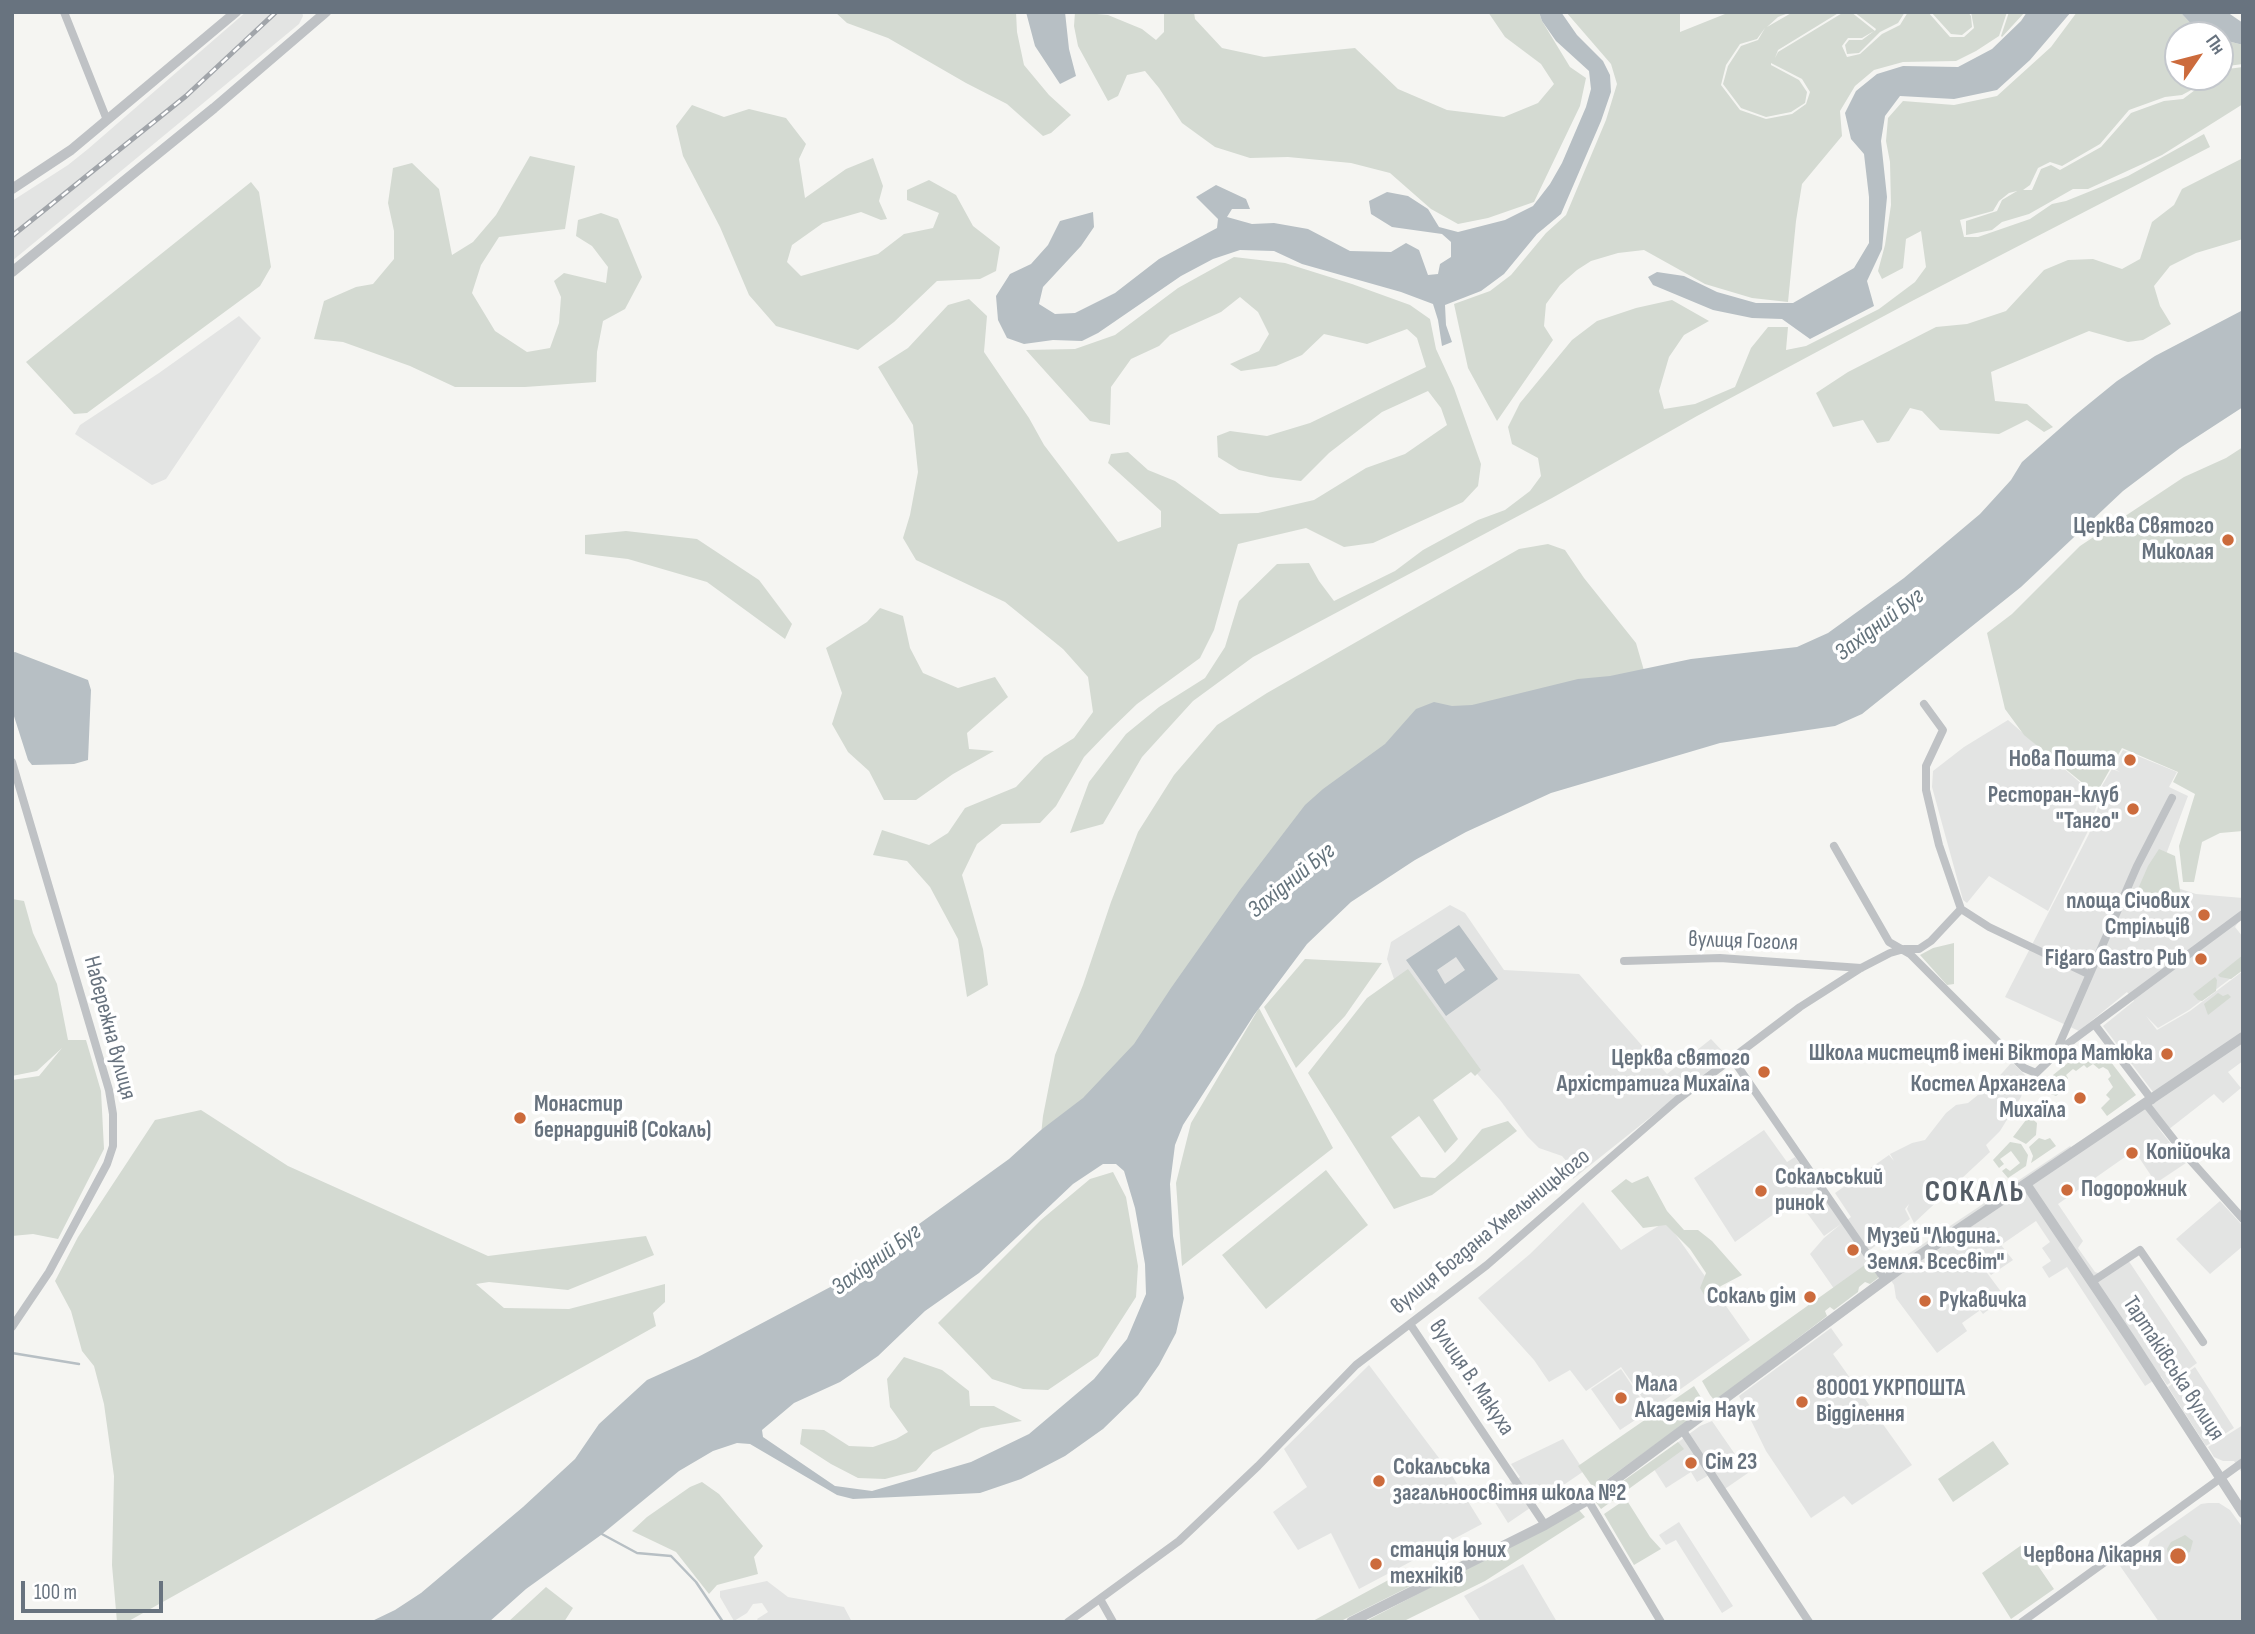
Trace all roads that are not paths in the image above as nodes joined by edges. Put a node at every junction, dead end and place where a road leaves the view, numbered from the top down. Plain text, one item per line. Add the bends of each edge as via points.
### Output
1 (64, 12) edge
2 (236, 12) edge
3 (325, 13) edge
4 (107, 120) junction
5 (12, 189) edge
6 (12, 272) edge
7 (1924, 704) dead end
8 (12, 762) edge
9 (2172, 797) dead end
10 (1834, 846) dead end
11 (1961, 909) junction
12 (2243, 914) edge
13 (1904, 949) junction
14 (1624, 961) dead end
15 (1861, 968) junction
16 (2088, 974) junction
17 (2095, 1025) junction
18 (2243, 1037) edge
19 (2055, 1054) junction
20 (1732, 1058) junction
21 (2149, 1102) junction
22 (2026, 1184) junction
23 (2243, 1219) edge
24 (1885, 1280) junction
25 (2093, 1282) junction
26 (1410, 1324) junction
27 (12, 1327) edge
28 (2203, 1342) dead end
29 (1684, 1430) junction
30 (2243, 1462) edge
31 (2221, 1478) junction
32 (1588, 1500) junction
33 (2242, 1509) edge
34 (1545, 1525) junction
35 (1100, 1599) junction
36 (1068, 1622) edge
37 (1113, 1622) edge
38 (1351, 1622) edge
39 (1661, 1622) edge
40 (1810, 1622) edge
41 (2022, 1622) edge

1 - 4 street
2 - 4 street
3 - 6 street
4 - 5 street
7 - 11 street via 1943,730 1926,766 1926,790
8 - 27 street, Набережна вулиця via 109,1090 113,1146 49,1272
9 - 16 street
10 - 13 street via 1889,942
11 - 13 street, вулиця Богдана Хмельницького via 1931,941 1919,949
11 - 16 street
12 - 17 street
13 - 15 street, вулиця Богдана Хмельницького
13 - 19 street via 2024,1068 2036,1073
14 - 15 street, вулиця Гоголя via 1720,958
15 - 20 street, вулиця Богдана Хмельницького
16 - 19 street
17 - 19 street
17 - 21 street
18 - 21 street
20 - 24 street
20 - 26 street, вулиця Богдана Хмельницького via 1487,1265
21 - 22 street
21 - 23 street via 2185,1154
22 - 24 street
22 - 25 street, Тартаківська вулиця
24 - 29 street
25 - 28 street, Тартаківська вулиця via 2140,1251
25 - 31 street, Тартаківська вулиця
26 - 34 street, вулиця В. Макуха
26 - 35 street, вулиця Богдана Хмельницького via 1356,1365 1179,1541
29 - 32 street
29 - 40 street
30 - 31 street
31 - 33 street, Тартаківська вулиця
31 - 41 street
32 - 34 street
32 - 39 street
34 - 38 street
35 - 36 street, вулиця Богдана Хмельницького
35 - 37 street

